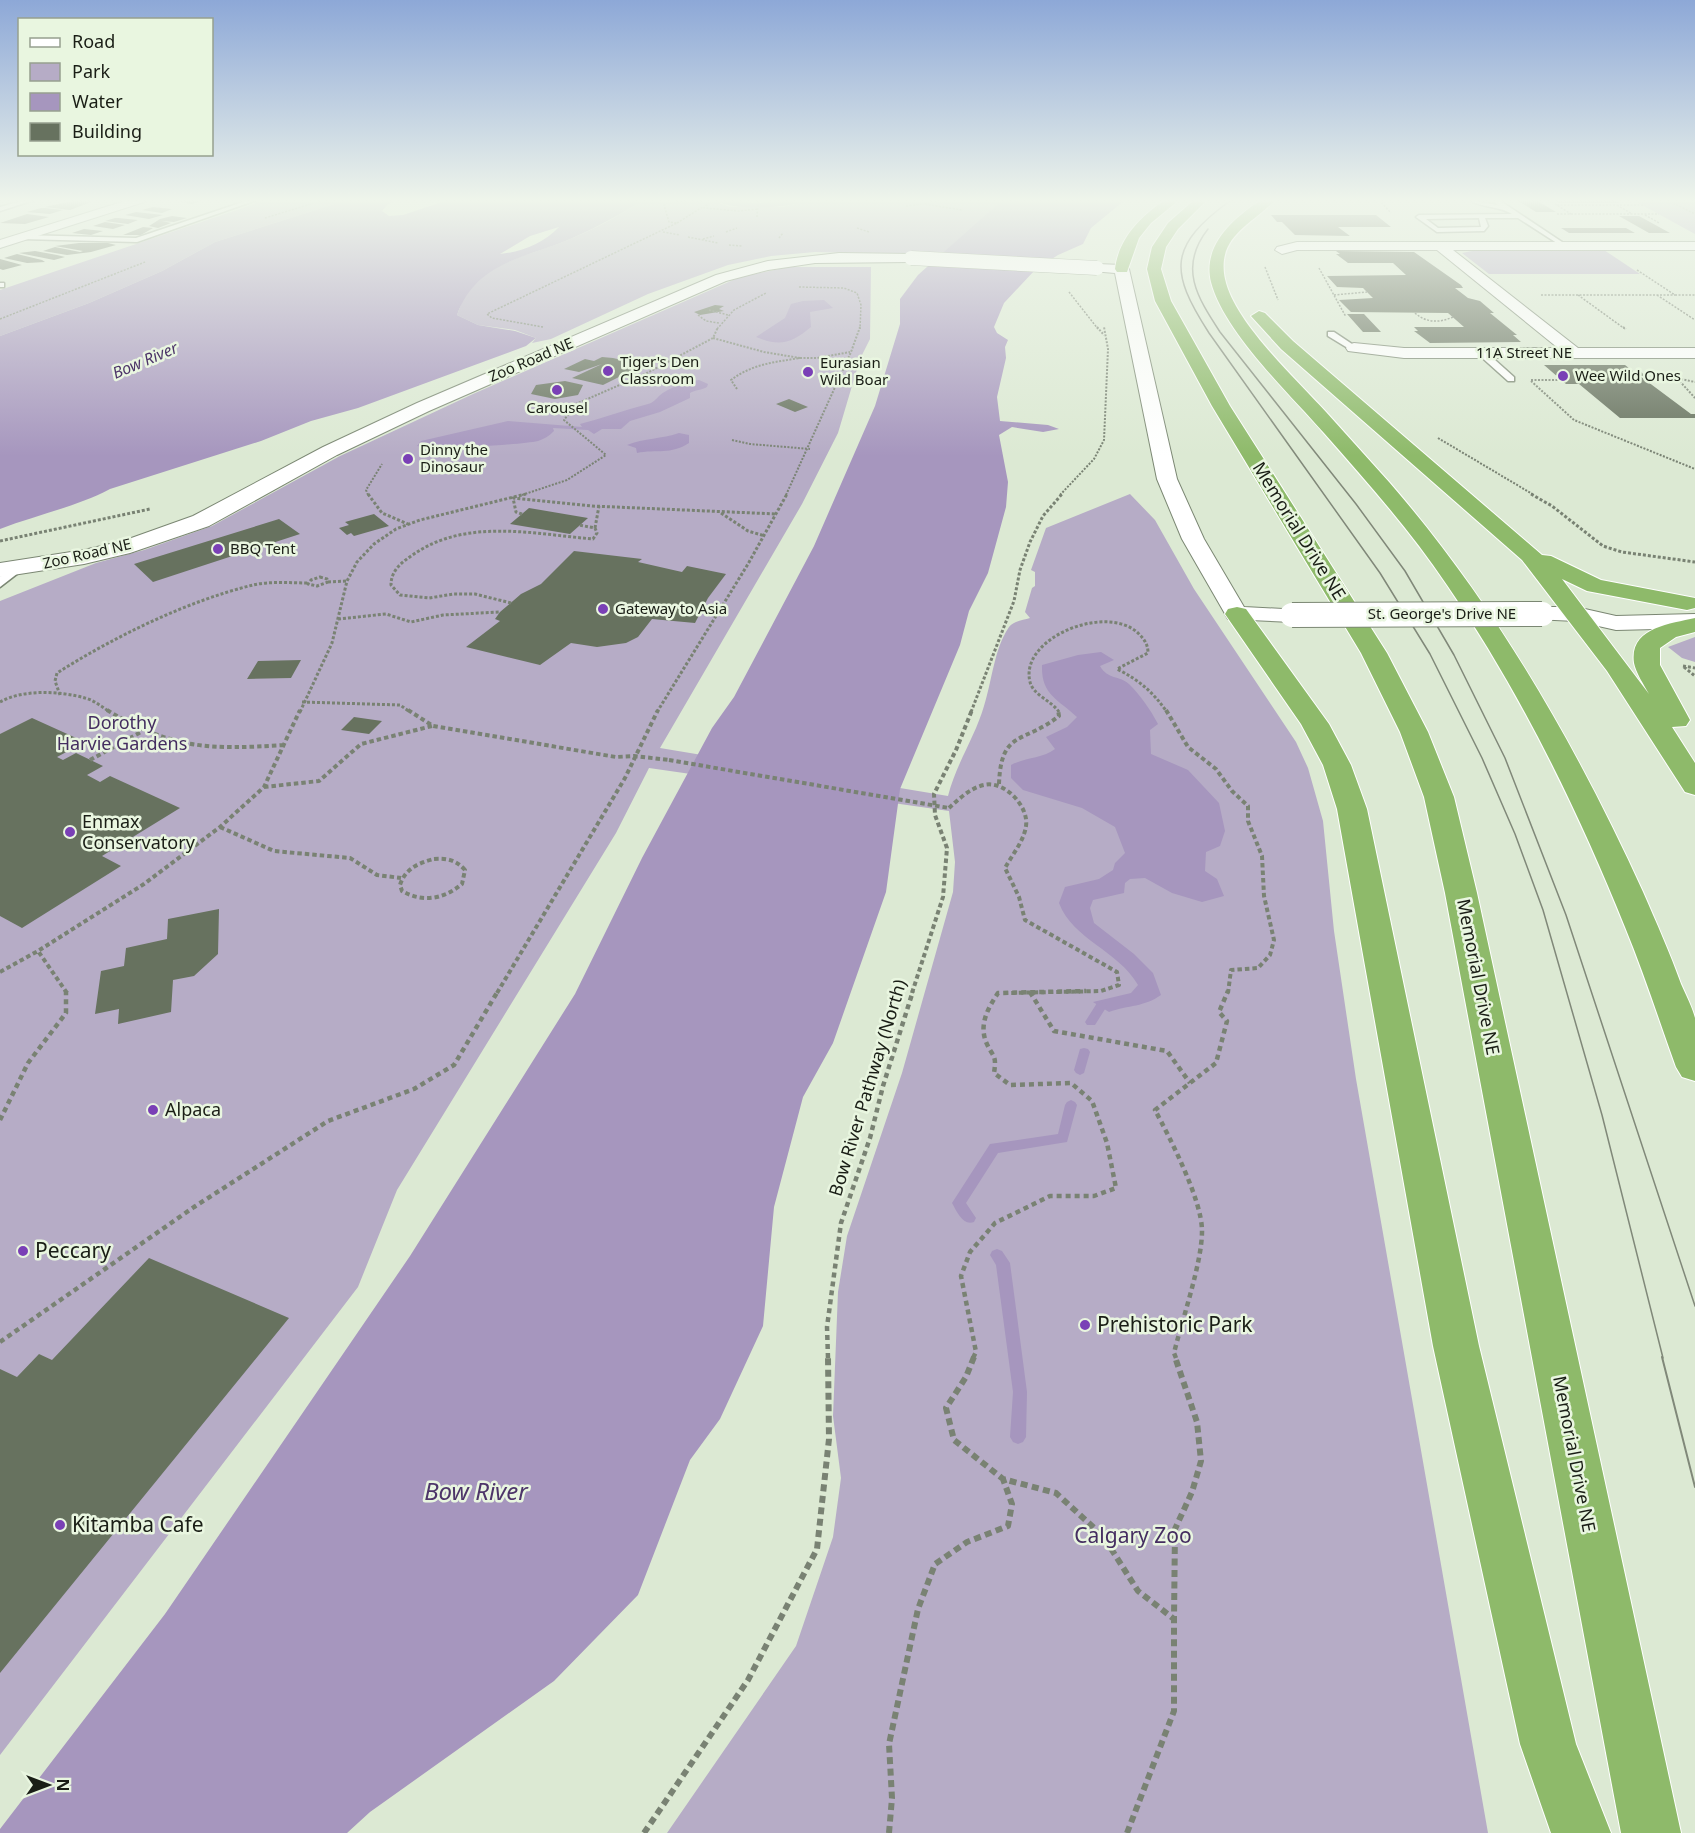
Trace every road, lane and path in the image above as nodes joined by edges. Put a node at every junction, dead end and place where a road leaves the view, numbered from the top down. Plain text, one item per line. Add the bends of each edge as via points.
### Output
1 (84, 286) edge
2 (548, 286) edge
3 (704, 286) edge
4 (1124, 286) edge
5 (1159, 286) edge
6 (1220, 286) edge
7 (1240, 286) edge
8 (1272, 286) edge
9 (1329, 286) edge
10 (1490, 286) edge
11 (1661, 286) edge
12 (792, 288) dead end
13 (772, 290) dead end
14 (1367, 292) dead end
15 (1334, 295) junction
16 (1502, 295) junction
17 (1577, 295) junction
18 (1656, 295) junction
19 (1676, 295) junction
20 (1695, 295) edge
21 (1278, 299) dead end
22 (719, 312) dead end
23 (1415, 313) dead end
24 (728, 315) junction
25 (1453, 317) dead end
26 (0, 318) edge
27 (1695, 320) edge
28 (1438, 322) junction
29 (1445, 327) dead end
30 (550, 329) dead end
31 (1331, 334) dead end
32 (713, 338) junction
33 (1354, 348) junction
34 (1108, 349) dead end
35 (850, 352) junction
36 (1659, 352) junction
37 (1695, 352) edge
38 (1482, 353) junction
39 (1574, 353) junction
40 (800, 358) junction
41 (1524, 374) dead end
42 (1510, 380) dead end
43 (1531, 380) junction
44 (1561, 380) dead end
45 (737, 389) dead end
46 (570, 425) joint
47 (1432, 434) dead end
48 (732, 440) dead end
49 (810, 450) junction
50 (382, 464) dead end
51 (1695, 469) edge
52 (513, 498) junction
53 (599, 507) junction
54 (153, 508) dead end
55 (721, 513) junction
56 (522, 514) dead end
57 (777, 514) junction
58 (409, 524) junction
59 (579, 525) dead end
60 (595, 528) junction
61 (765, 536) junction
62 (0, 541) edge
63 (1530, 555) junction
64 (1695, 561) edge
65 (9, 569) edge
66 (347, 581) junction
67 (328, 582) junction
68 (0, 583) edge
69 (308, 583) junction
70 (511, 603) dead end
71 (500, 612) dead end
72 (1693, 613) edge
73 (1237, 614) junction
74 (1576, 614) junction
75 (338, 619) junction
76 (1682, 666) dead end
77 (1695, 668) edge
78 (60, 695) junction
79 (0, 702) edge
80 (302, 702) junction
81 (433, 726) junction
82 (142, 731) junction
83 (283, 745) junction
84 (1695, 753) edge
85 (634, 756) junction
86 (90, 760) dead end
87 (999, 784) junction
88 (1695, 786) edge
89 (264, 787) junction
90 (220, 827) junction
91 (401, 878) junction
92 (38, 951) junction
93 (0, 972) edge
94 (1030, 992) junction
95 (1695, 1067) edge
96 (1190, 1083) junction
97 (0, 1120) edge
98 (0, 1342) edge
99 (1003, 1479) junction
100 (1174, 1619) junction
101 (644, 1833) edge
102 (890, 1833) edge
103 (1127, 1833) edge
104 (1581, 1833) edge
105 (1651, 1833) edge

1 - 26 path
2 - 30 path via 487,314
3 - 65 street, Zoo Road NE, bridge via 413,412 330,451 201,521 130,546
4 - 73 street via 1161,458 1183,518
5 - 105 highway, Memorial Drive NE via 1163,302 1221,406 1374,653 1414,732 1439,797
6 - 95 highway via 1238,319 1384,488 1494,636 1563,757 1642,927
7 - 63 highway via 1287,345
8 - 21 path
9 - 15 path
10 - 16 street
11 - 19 path
12 - 35 path via 844,288 857,293 862,305 861,324
13 - 24 path via 748,299
14 - 15 path
15 - 33 path via 1357,337
16 - 17 path
16 - 39 street
17 - 18 path
17 - 36 path
18 - 19 path
18 - 27 path
19 - 20 path
22 - 24 path
23 - 28 path via 1423,320
24 - 32 path via 719,323
25 - 28 path
28 - 29 path
31 - 33 lane
32 - 40 path
32 - 46 path via 576,404 564,420
33 - 38 street, 11A Street NE via 1404,353
34 - 101 path, Bow River Pathway (North) via 1104,440 1094,459 1044,516 1030,542 1014,600 986,674 934,794 935,815 946,848 943,897 841,1223 827,1327 829,1439 818,1549 748,1680
35 - 40 path
35 - 49 path
36 - 37 street, 11A Street NE
36 - 39 street, 11A Street NE
38 - 39 street, 11A Street NE
38 - 42 lane
40 - 45 path via 757,363 731,380
41 - 43 path
43 - 44 path
43 - 51 path via 1574,420
46 - 52 path via 606,455 567,480
47 - 64 path via 1552,506 1603,546
48 - 49 path
49 - 57 path
50 - 58 path via 366,490 372,504 391,519
52 - 53 path
52 - 56 path via 516,512
52 - 58 path
53 - 55 path
53 - 60 path
54 - 62 path
55 - 57 path
55 - 61 path via 748,531
57 - 61 path
58 - 66 path via 374,544 357,562
59 - 60 path
60 - 70 path via 593,539 492,530 456,535 430,543 403,561 391,576 391,585 400,595 429,598 475,594
61 - 85 path via 663,700
63 - 72 highway via 1595,586
63 - 74 highway
65 - 68 lane
66 - 67 path
66 - 75 path
67 - 69 path via 314,586
67 - 69 path via 320,577
69 - 78 path via 255,584 134,630 92,650 57,673 55,681
71 - 75 path via 442,615 411,622 386,614
72 - 74 street, St. George's Drive NE via 1616,623
72 - 84 highway via 1647,645 1647,665
73 - 74 street, St. George's Drive NE, bridge
73 - 104 highway via 1315,724 1352,809 1456,1346 1548,1744
74 - 88 highway via 1654,717
75 - 80 path via 332,643
76 - 77 path
78 - 79 path via 14,696
78 - 82 path via 89,699
80 - 81 path via 400,705
80 - 83 path
81 - 85 path via 616,757
81 - 89 path via 361,744 319,781
82 - 83 path via 166,740 205,746
82 - 86 path
83 - 89 path
85 - 87 path, bridge via 949,808 972,788
85 - 98 path via 619,788 454,1065 414,1089 328,1121 194,1207
87 - 94 path via 1021,805 1026,824 1005,867 1025,920 1117,972 1119,985 1101,990
87 - 96 path via 1001,758 1007,743 1040,730 1059,716 1055,705 1030,683 1030,666 1036,656 1061,632 1109,619 1131,624 1146,643 1148,653 1117,669 1137,679 1155,695 1188,747 1216,769 1248,806 1248,821 1262,856 1264,896 1274,940 1270,955 1258,968 1231,970 1228,994 1219,1012 1227,1021 1216,1063
89 - 90 path
90 - 91 path via 274,851 350,858 377,875
90 - 92 path via 144,884
91 - 91 path via 402,891 408,896 437,898 462,884 465,870 454,860 434,859 414,866
92 - 93 path
92 - 97 path via 67,993 66,1013 28,1064
94 - 96 path via 1054,1031 1167,1051
94 - 99 path via 998,993 990,1005 982,1026 985,1043 996,1058 994,1073 1010,1085 1071,1083 1092,1101 1107,1143 1116,1188 1094,1196 1050,1196 995,1223 970,1252 962,1276 976,1352 946,1408 954,1440
96 - 100 path via 1155,1110 1175,1148 1202,1230 1197,1266 1174,1353 1197,1422 1201,1461 1175,1529
99 - 100 path via 1056,1493 1103,1536 1138,1591
99 - 102 path via 1011,1504 1008,1526 967,1542 935,1564 918,1609 889,1744
100 - 103 path via 1174,1711

